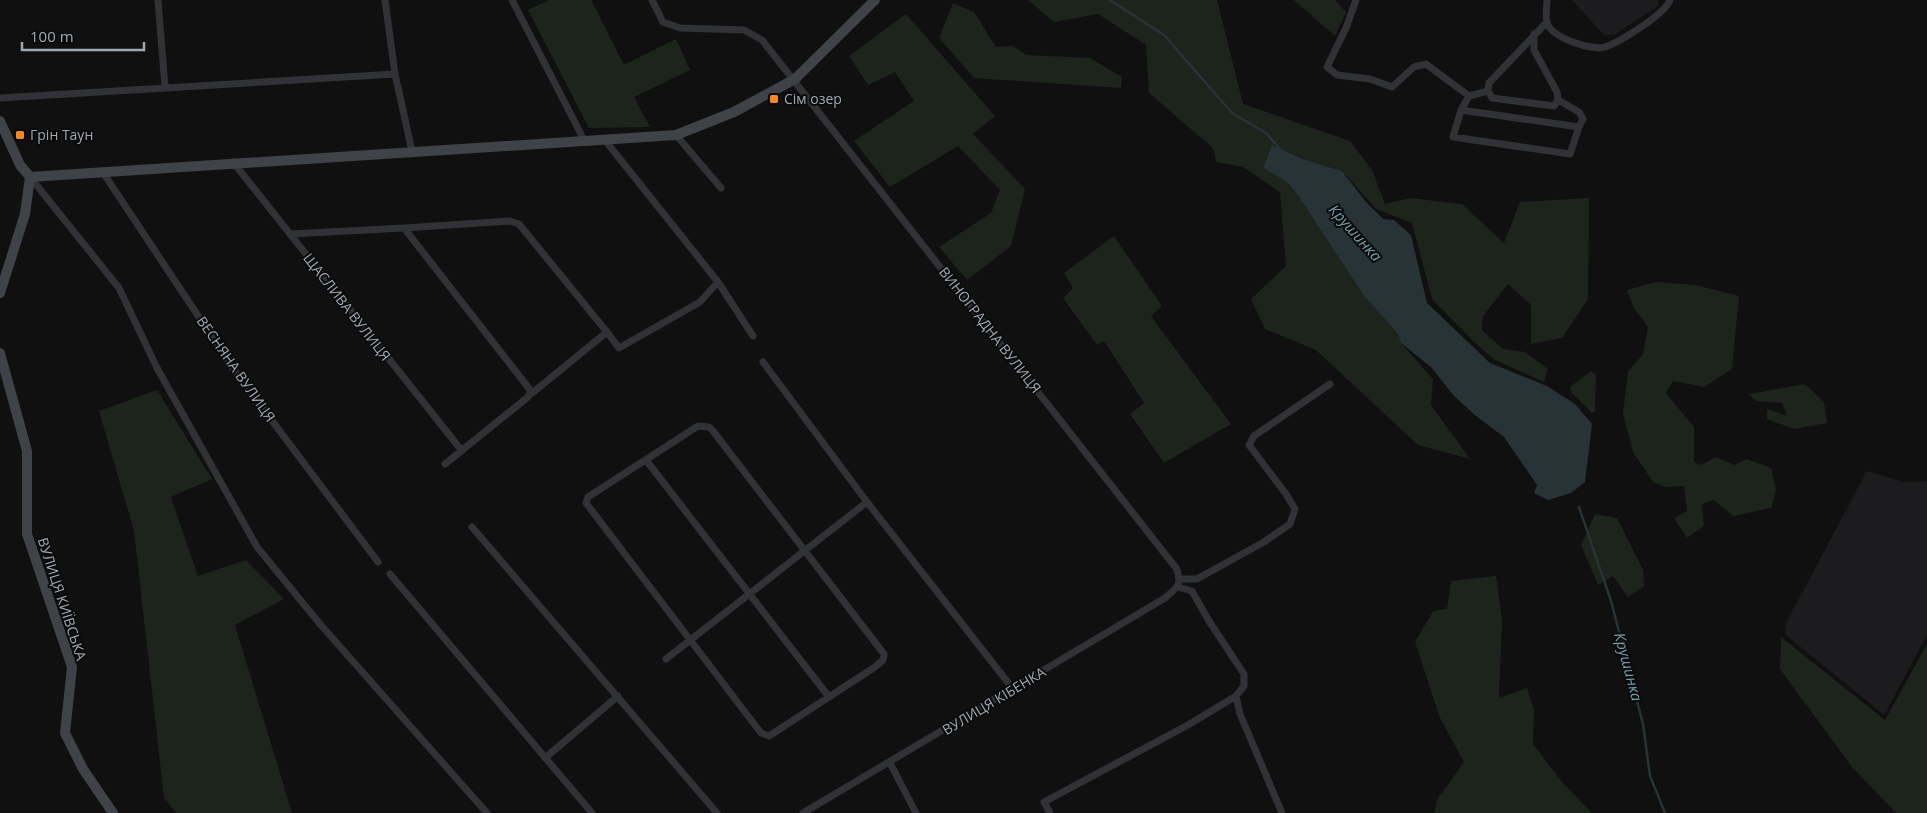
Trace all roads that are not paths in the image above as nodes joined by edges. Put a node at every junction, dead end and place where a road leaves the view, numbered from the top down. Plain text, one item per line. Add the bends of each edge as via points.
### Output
1 (158, 0) edge
2 (384, 0) edge
3 (512, 0) edge
4 (652, 0) edge
5 (875, 0) edge
6 (1356, 0) edge
7 (1547, 0) edge
8 (1670, 2) edge
9 (1547, 22) junction
10 (1534, 34) junction
11 (395, 74) junction
12 (795, 79) junction
13 (165, 87) junction
14 (1488, 91) junction
15 (1469, 96) junction
16 (0, 98) edge
17 (1558, 100) junction
18 (1460, 110) junction
19 (0, 121) edge
20 (1579, 127) junction
21 (676, 135) junction
22 (604, 138) junction
23 (584, 140) junction
24 (412, 151) junction
25 (233, 162) junction
26 (101, 171) junction
27 (30, 177) junction
28 (721, 188) dead end
29 (404, 228) junction
30 (290, 234) junction
31 (718, 282) junction
32 (0, 293) edge
33 (607, 332) junction
34 (753, 336) dead end
35 (0, 353) edge
36 (763, 362) dead end
37 (1330, 384) dead end
38 (531, 394) junction
39 (462, 451) junction
40 (646, 460) junction
41 (445, 464) dead end
42 (867, 502) junction
43 (472, 527) dead end
44 (804, 551) junction
45 (378, 562) dead end
46 (390, 574) dead end
47 (1179, 583) junction
48 (748, 594) junction
49 (689, 640) junction
50 (666, 658) dead end
51 (1014, 689) junction
52 (618, 696) junction
53 (1236, 696) junction
54 (828, 697) junction
55 (545, 758) junction
56 (890, 763) junction
57 (483, 812) edge
58 (113, 813) edge
59 (592, 813) edge
60 (717, 813) edge
61 (803, 813) edge
62 (916, 813) edge
63 (1050, 813) edge
64 (1282, 813) edge

1 - 13 street
2 - 11 street
3 - 23 street
4 - 12 street, ВИНОГРАДНА ВУЛИЦЯ via 663,22 680,28 744,30 762,40
5 - 12 street
6 - 15 street via 1327,67 1336,74 1370,79 1392,87 1414,67 1426,64
7 - 9 street
8 - 9 street via 1648,23 1604,47 1568,41 1553,32
9 - 10 street
10 - 14 street via 1489,84
10 - 17 street via 1534,50 1557,92
11 - 13 street
11 - 24 street
12 - 21 street via 734,112
12 - 47 street, ВИНОГРАДНА ВУЛИЦЯ via 1176,568
13 - 16 street
14 - 15 street
14 - 17 street via 1492,98 1554,106
15 - 18 street
17 - 20 street via 1579,112 1583,119
18 - 20 street
18 - 20 street via 1453,137 1570,154
19 - 27 street via 20,165
21 - 22 street
21 - 28 street
22 - 23 street
22 - 31 street
23 - 24 street
24 - 25 street
25 - 26 street
25 - 30 street, ЩАСЛИВА ВУЛИЦЯ
26 - 27 street
26 - 45 street, ВЕСНЯНА ВУЛИЦЯ via 234,370
27 - 32 street via 25,214
27 - 57 street via 119,288 157,368 258,547 320,624
29 - 30 street
29 - 33 street via 510,221 519,224
29 - 38 street
30 - 39 street, ЩАСЛИВА ВУЛИЦЯ
31 - 33 street via 700,302 619,348
31 - 34 street
33 - 38 street
35 - 58 street, ВУЛИЦЯ КИЇВСЬКА via 27,451 27,534 72,668 65,733 83,769
36 - 42 street
37 - 47 street via 1254,436 1249,445 1294,509 1290,524 1196,579
38 - 39 street
39 - 41 street
40 - 44 street via 698,426 709,427
40 - 48 street
40 - 49 street via 588,497 586,503
42 - 44 street
42 - 51 street
43 - 52 street
44 - 48 street
44 - 54 street via 884,654 883,660 875,667
46 - 55 street
47 - 51 street, ВУЛИЦЯ КІБЕНКА via 1165,598
47 - 53 street via 1192,591 1244,674 1244,686
48 - 49 street
48 - 54 street
49 - 50 street
49 - 54 street via 765,736
51 - 56 street, ВУЛИЦЯ КІБЕНКА
52 - 55 street
52 - 60 street
53 - 63 street via 1044,802
53 - 64 street via 1240,714
55 - 59 street
56 - 61 street, ВУЛИЦЯ КІБЕНКА
56 - 62 street

